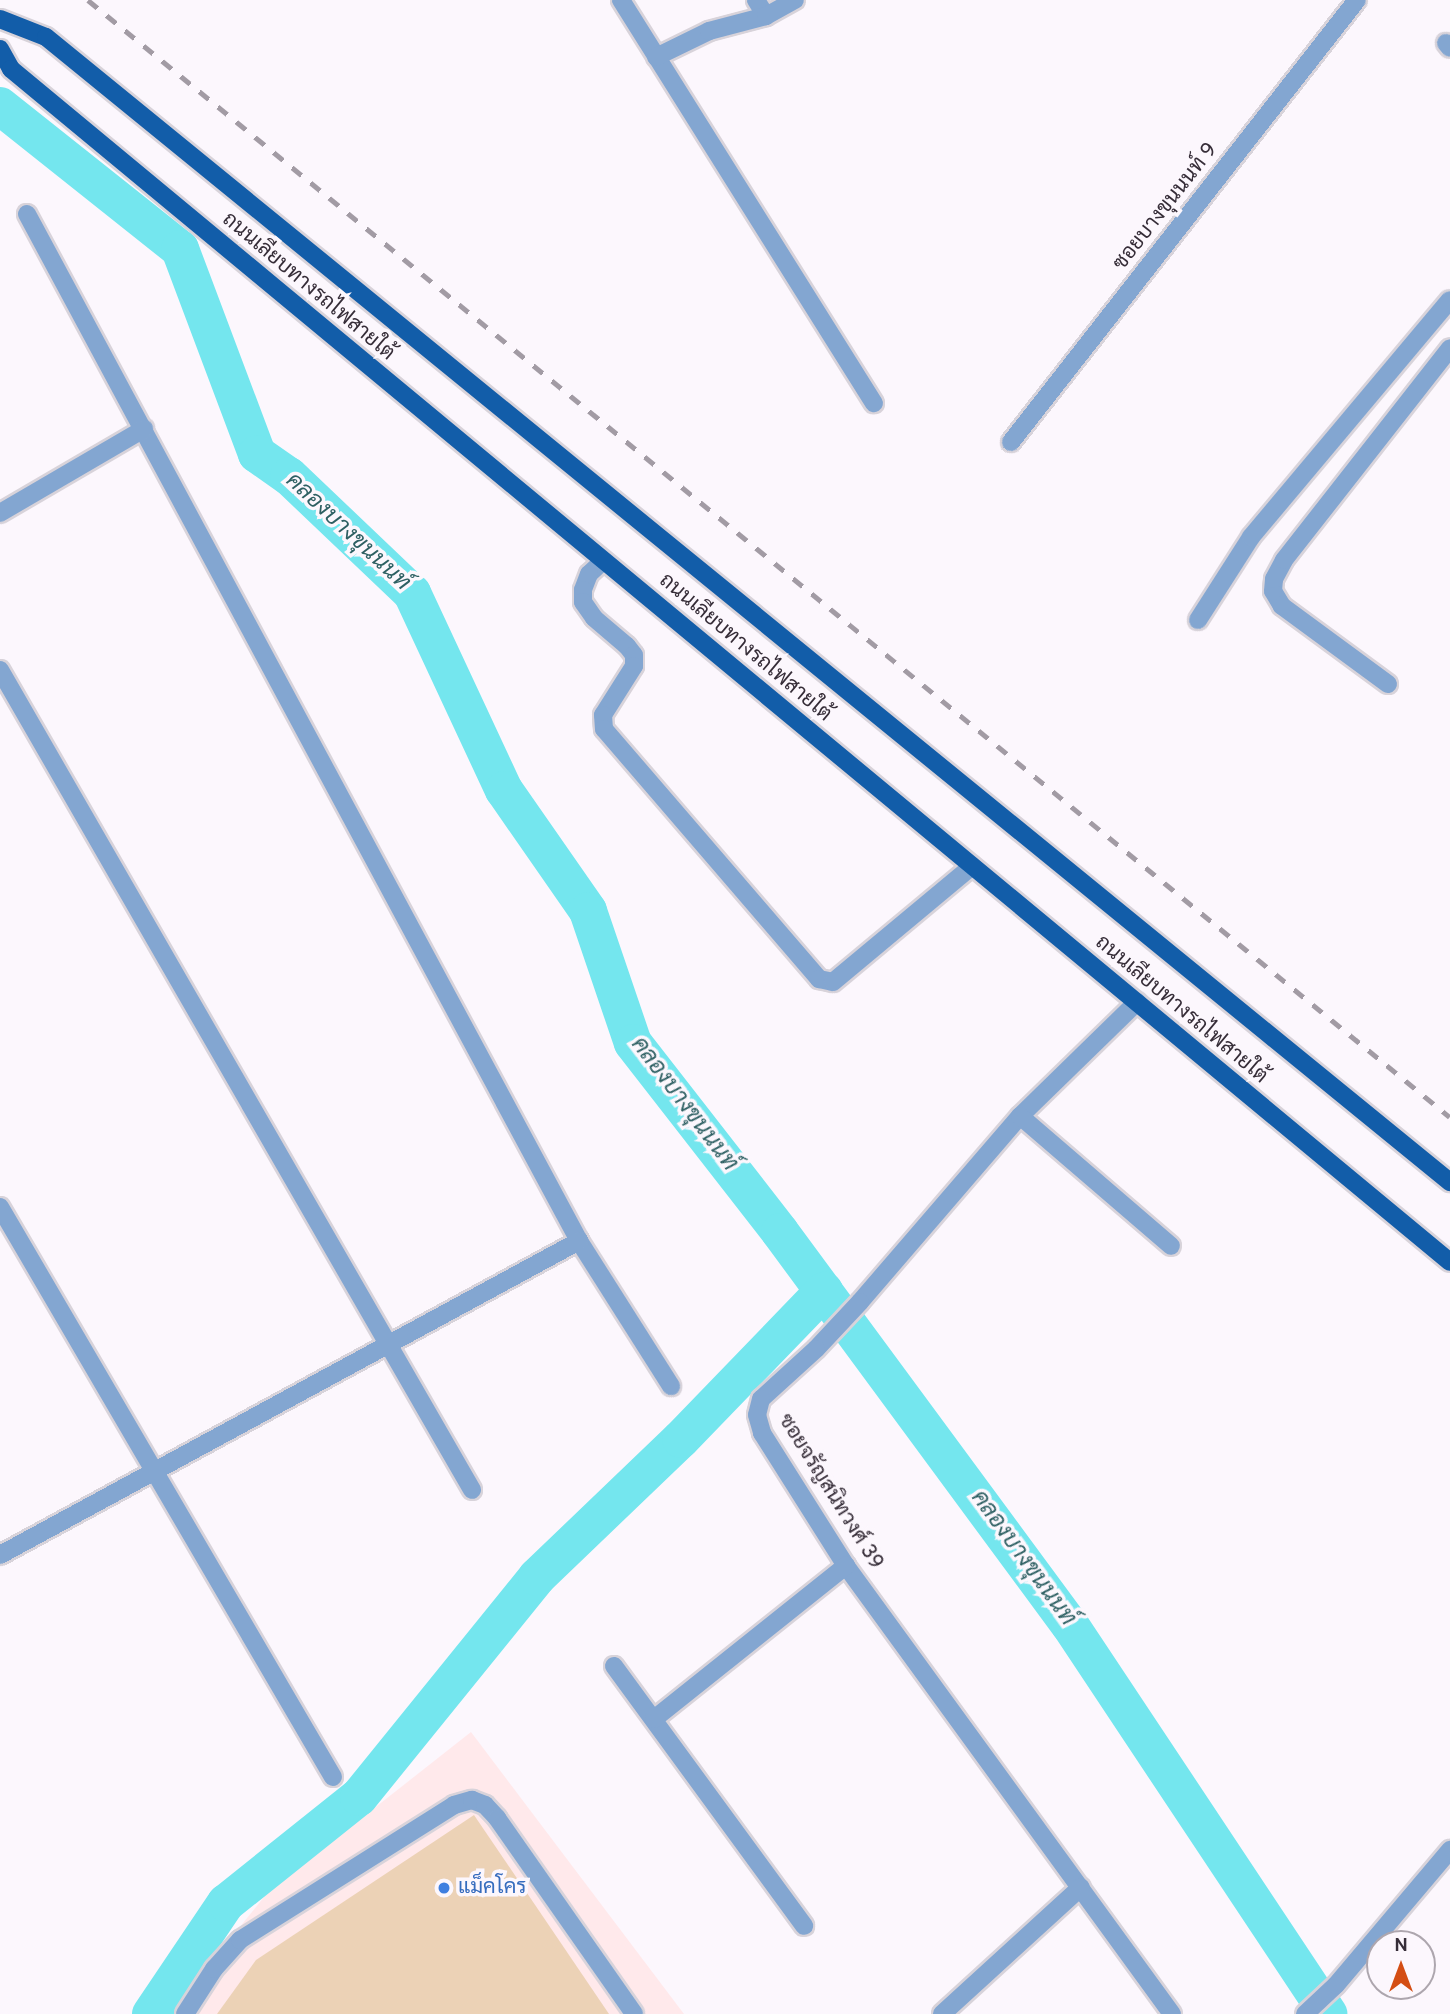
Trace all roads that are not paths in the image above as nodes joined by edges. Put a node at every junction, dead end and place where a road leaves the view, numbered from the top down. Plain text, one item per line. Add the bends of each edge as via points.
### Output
1 (621, 0) edge
2 (756, 0) edge
3 (795, 0) edge
4 (1357, 0) edge
5 (766, 16) junction
6 (0, 19) edge
7 (0, 49) edge
8 (656, 57) junction
9 (27, 214) dead end
10 (1450, 300) edge
11 (1450, 348) edge
12 (874, 403) dead end
13 (144, 429) junction
14 (1011, 442) dead end
15 (0, 513) edge
16 (603, 561) junction
17 (1198, 620) dead end
18 (0, 670) edge
19 (1388, 684) dead end
20 (972, 866) junction
21 (1137, 1002) junction
22 (1020, 1116) junction
23 (1450, 1182) edge
24 (0, 1207) edge
25 (579, 1241) junction
26 (1171, 1246) dead end
27 (1450, 1262) edge
28 (389, 1346) junction
29 (671, 1386) dead end
30 (154, 1471) junction
31 (472, 1490) dead end
32 (0, 1555) edge
33 (846, 1566) junction
34 (614, 1667) dead end
35 (654, 1719) junction
36 (333, 1777) dead end
37 (1450, 1850) edge
38 (1082, 1887) junction
39 (804, 1926) dead end
40 (186, 2014) edge
41 (634, 2014) edge
42 (942, 2014) edge
43 (1172, 2014) edge
44 (1305, 2014) edge

1 - 8 street
2 - 5 street
3 - 5 street
4 - 14 street, ซอยบางขุนนนท์ 9
5 - 8 street via 709,32
6 - 23 main road, ถนนเลียบทางรถไฟสายใต้ via 46,37
7 - 16 main road, ถนนเลียบทางรถไฟสายใต้ via 10,69
8 - 12 street
9 - 13 street
10 - 17 street via 1251,537
11 - 19 street via 1283,560 1273,579 1273,591 1282,606
13 - 15 street
13 - 25 street
16 - 20 main road, ถนนเลียบทางรถไฟสายใต้
16 - 20 street via 589,574 583,602 634,655 634,666 603,715 604,729 819,979 833,982
18 - 28 street
20 - 21 main road, ถนนเลียบทางรถไฟสายใต้
21 - 22 street, ซอยจรัญสนิทวงศ์ 39
21 - 27 main road, ถนนเลียบทางรถไฟสายใต้
22 - 26 street
22 - 33 street, ซอยจรัญสนิทวงศ์ 39 via 860,1302 761,1399 757,1415 762,1433
24 - 30 street
25 - 28 street
25 - 29 street
28 - 30 street
28 - 31 street
30 - 32 street
30 - 36 street
33 - 35 street
33 - 38 street, ซอยจรัญสนิทวงศ์ 39
34 - 35 street
35 - 39 street
37 - 44 street via 1336,1985
38 - 42 street
38 - 43 street, ซอยจรัญสนิทวงศ์ 39
40 - 41 street via 214,1969 240,1940 454,1805 472,1800 485,1805 497,1818

